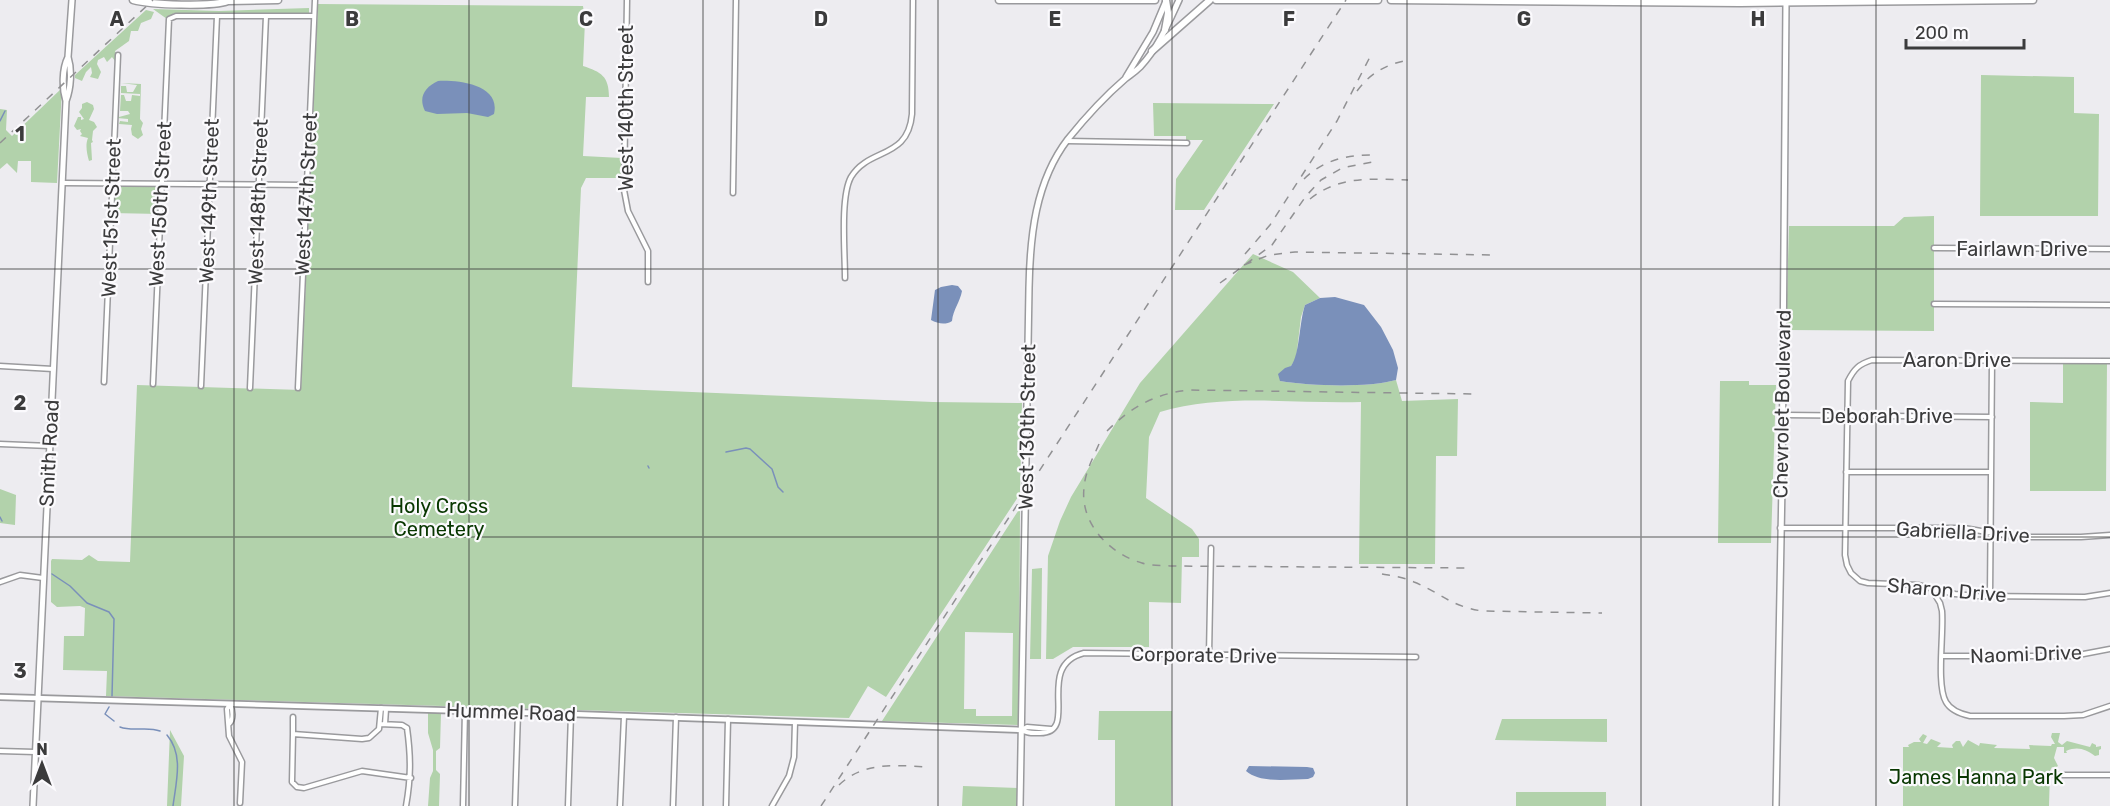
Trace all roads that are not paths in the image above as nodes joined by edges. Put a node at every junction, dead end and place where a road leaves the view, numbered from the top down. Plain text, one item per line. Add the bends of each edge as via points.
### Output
1 (72, 0) edge
2 (133, 0) edge
3 (227, 0) edge
4 (278, 0) edge
5 (315, 0) edge
6 (627, 0) edge
7 (736, 0) edge
8 (914, 0) edge
9 (999, 0) edge
10 (1155, 0) edge
11 (1166, 0) edge
12 (1179, 0) edge
13 (1210, 0) edge
14 (1215, 0) edge
15 (1378, 0) edge
16 (1391, 0) edge
17 (2034, 0) edge
18 (1786, 2) junction
19 (217, 16) junction
20 (266, 16) junction
21 (314, 16) junction
22 (1165, 30) junction
23 (1153, 32) junction
24 (1161, 38) junction
25 (1152, 51) junction
26 (118, 55) dead end
27 (1125, 79) junction
28 (1066, 141) junction
29 (1187, 143) dead end
30 (63, 183) junction
31 (112, 183) junction
32 (161, 183) junction
33 (210, 184) junction
34 (258, 184) junction
35 (306, 185) junction
36 (733, 193) dead end
37 (1934, 248) dead end
38 (2110, 249) edge
39 (844, 278) dead end
40 (648, 282) dead end
41 (1934, 304) dead end
42 (2110, 305) edge
43 (1992, 361) junction
44 (2110, 361) edge
45 (0, 366) edge
46 (52, 369) junction
47 (104, 382) dead end
48 (153, 384) dead end
49 (201, 386) dead end
50 (250, 388) dead end
51 (297, 388) dead end
52 (1782, 415) junction
53 (1847, 415) junction
54 (1992, 417) junction
55 (0, 444) edge
56 (50, 446) junction
57 (1846, 472) junction
58 (1991, 472) junction
59 (1780, 528) junction
60 (1846, 528) junction
61 (1991, 533) junction
62 (2110, 535) edge
63 (1211, 548) dead end
64 (43, 578) junction
65 (0, 582) edge
66 (1932, 589) junction
67 (2110, 593) edge
68 (1990, 596) junction
69 (2110, 649) edge
70 (1209, 655) junction
71 (1942, 656) junction
72 (1416, 657) dead end
73 (0, 697) edge
74 (38, 699) junction
75 (230, 704) junction
76 (2110, 706) edge
77 (383, 709) junction
78 (465, 710) junction
79 (518, 712) junction
80 (571, 714) junction
81 (624, 716) junction
82 (293, 717) dead end
83 (676, 717) junction
84 (728, 719) junction
85 (795, 722) junction
86 (383, 724) junction
87 (1023, 730) junction
88 (293, 734) junction
89 (0, 751) edge
90 (35, 752) junction
91 (2055, 775) dead end
92 (2110, 775) edge
93 (411, 778) junction
94 (240, 803) dead end
95 (33, 806) edge
96 (406, 806) edge
97 (463, 806) edge
98 (515, 806) edge
99 (568, 806) edge
100 (620, 806) edge
101 (673, 806) edge
102 (726, 806) edge
103 (772, 806) edge
104 (1020, 806) edge
105 (1776, 806) edge

1 - 30 main road, Smith Road
2 - 3 main road via 183,4
3 - 4 main road
5 - 21 street, West 147th Street
6 - 40 street, West 140th Street via 624,190 628,211 648,251
7 - 36 street
8 - 39 street via 910,126 895,148 863,164 849,181
9 - 10 main road
11 - 22 main road
11 - 23 main road, West 130th Street
12 - 22 main road, West 130th Street
13 - 25 main road
14 - 15 main road
16 - 18 main road
17 - 18 main road
18 - 52 main road, Chevrolet Boulevard
19 - 20 street
19 - 32 street, West 150th Street via 169,19
19 - 33 street, West 149th Street
20 - 21 street
20 - 34 street, West 148th Street
21 - 35 street, West 147th Street
22 - 24 main road, West 130th Street
23 - 24 main road
23 - 27 main road, West 130th Street
24 - 25 main road, West 130th Street
25 - 27 main road, West 130th Street via 1138,70
26 - 31 street, West 151st Street
27 - 28 main road, West 130th Street
28 - 29 street
28 - 87 main road, West 130th Street via 1046,182 1031,234
30 - 31 street
30 - 46 main road, Smith Road
31 - 32 street
31 - 47 street, West 151st Street
32 - 33 street
32 - 48 street, West 150th Street
33 - 34 street
33 - 49 street, West 149th Street
34 - 35 street
34 - 50 street, West 148th Street
35 - 51 street, West 147th Street
37 - 38 street, Fairlawn Drive
41 - 42 street
43 - 44 street, Aaron Drive
43 - 53 street, Aaron Drive via 1861,363 1848,381
43 - 54 street
45 - 46 street
46 - 56 main road, Smith Road
52 - 53 street, Deborah Drive
52 - 59 main road, Chevrolet Boulevard
53 - 54 street, Deborah Drive
53 - 57 street
54 - 58 street
55 - 56 street
56 - 64 main road, Smith Road
57 - 58 street
57 - 60 street
58 - 61 street
59 - 60 street, Gabriella Drive
59 - 105 main road, Chevrolet Boulevard
60 - 61 street, Gabriella Drive via 1964,528
60 - 66 street, Sharon Drive via 1846,561 1856,579 1868,584 1913,584
61 - 62 street, Gabriella Drive via 2015,537
61 - 68 street
63 - 70 street
64 - 65 street via 20,575
64 - 74 main road, Smith Road
66 - 68 street, Sharon Drive
66 - 71 street via 1942,611
67 - 68 street, Sharon Drive via 2085,597
69 - 71 street, Naomi Drive via 2073,656
70 - 72 street, Corporate Drive
70 - 87 street, Corporate Drive via 1076,655 1065,662 1060,673 1058,716 1052,729
71 - 76 street via 1942,692 1948,706 1959,714 2064,717
73 - 74 street, Hummel Road
74 - 75 street, Hummel Road
74 - 90 main road, Smith Road
75 - 77 street, Hummel Road
75 - 94 street via 231,744 242,762
77 - 78 street, Hummel Road
77 - 86 street
78 - 79 street, Hummel Road
78 - 97 street
79 - 80 street, Hummel Road
79 - 98 street
80 - 81 street, Hummel Road
80 - 99 street
81 - 83 street, Hummel Road
81 - 100 street
82 - 88 street
83 - 84 street, Hummel Road
83 - 101 street
84 - 85 street, Hummel Road
84 - 102 street
85 - 87 street, Hummel Road
85 - 103 street via 792,766
86 - 88 street via 377,733 362,739
86 - 93 street via 407,728
87 - 104 main road, West 130th Street
88 - 93 street via 292,782 297,787 362,771
89 - 90 street
90 - 95 main road, Smith Road
91 - 92 street
93 - 96 street

